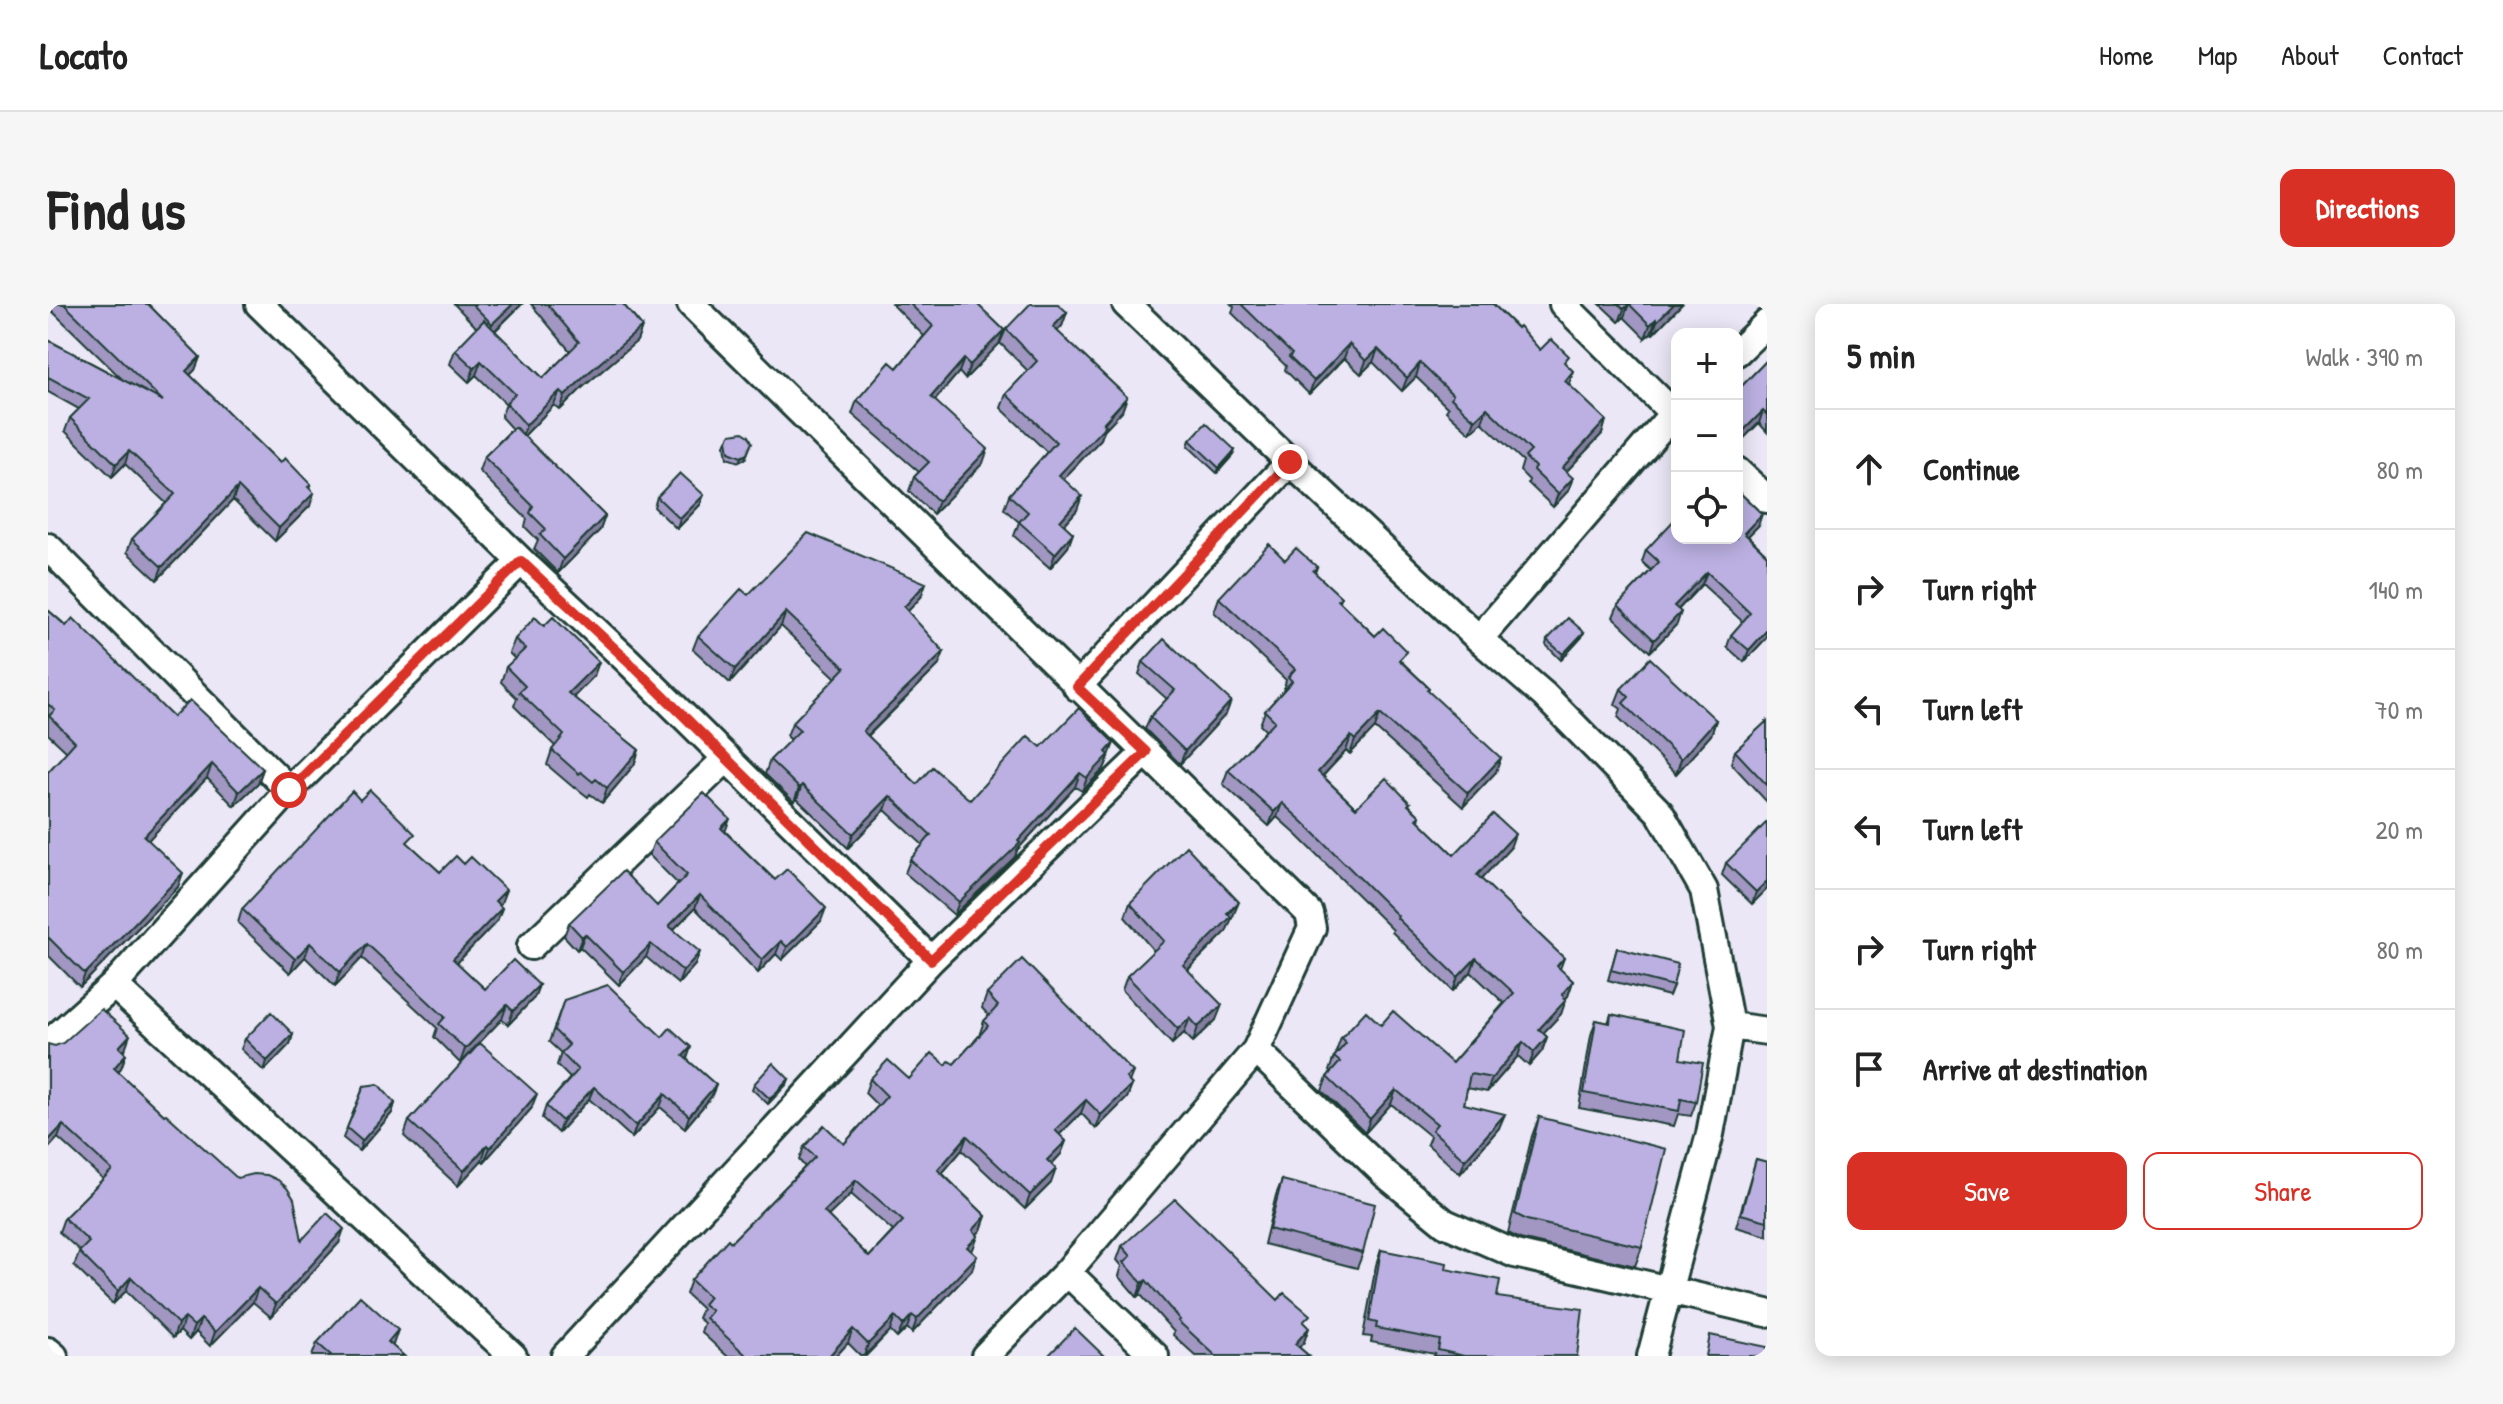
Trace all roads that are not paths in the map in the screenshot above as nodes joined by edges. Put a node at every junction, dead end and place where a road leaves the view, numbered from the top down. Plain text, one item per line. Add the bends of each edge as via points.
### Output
1 (259, 304) edge
2 (691, 304) edge
3 (1126, 304) edge
4 (1563, 304) edge
5 (1767, 323) edge
6 (1743, 346) edge
7 (1671, 408) edge
8 (1671, 419) edge
9 (1290, 462) junction
10 (1738, 472) edge
11 (1767, 499) edge
12 (48, 547) edge
13 (521, 561) junction
14 (1479, 639) junction
15 (1077, 687) junction
16 (1146, 752) junction
17 (727, 758) junction
18 (289, 790) junction
19 (531, 946) dead end
20 (931, 960) junction
21 (114, 985) junction
22 (1730, 1026) junction
23 (1767, 1031) edge
24 (48, 1044) edge
25 (1256, 1050) junction
26 (1067, 1272) junction
27 (1670, 1291) junction
28 (1767, 1313) edge
29 (48, 1351) edge
30 (54, 1356) edge
31 (513, 1356) edge
32 (565, 1356) edge
33 (985, 1356) edge
34 (1155, 1356) edge
35 (1651, 1356) edge

1 - 13 street
2 - 15 street
3 - 9 street
4 - 7 street
5 - 6 street
8 - 14 street
9 - 14 street
9 - 15 street
10 - 11 street
12 - 18 street
13 - 17 street
13 - 18 street
14 - 22 street via 1544,695 1660,813 1704,890
15 - 16 street
16 - 20 street
16 - 25 street via 1309,913 1312,928
17 - 19 street
17 - 20 street
18 - 21 street
20 - 32 street
21 - 24 street
21 - 31 street
22 - 23 street
22 - 27 street via 1710,1134
25 - 26 street
25 - 27 street via 1385,1174 1445,1223 1515,1254
26 - 33 street
26 - 34 street
27 - 28 street
27 - 35 street
29 - 30 street

